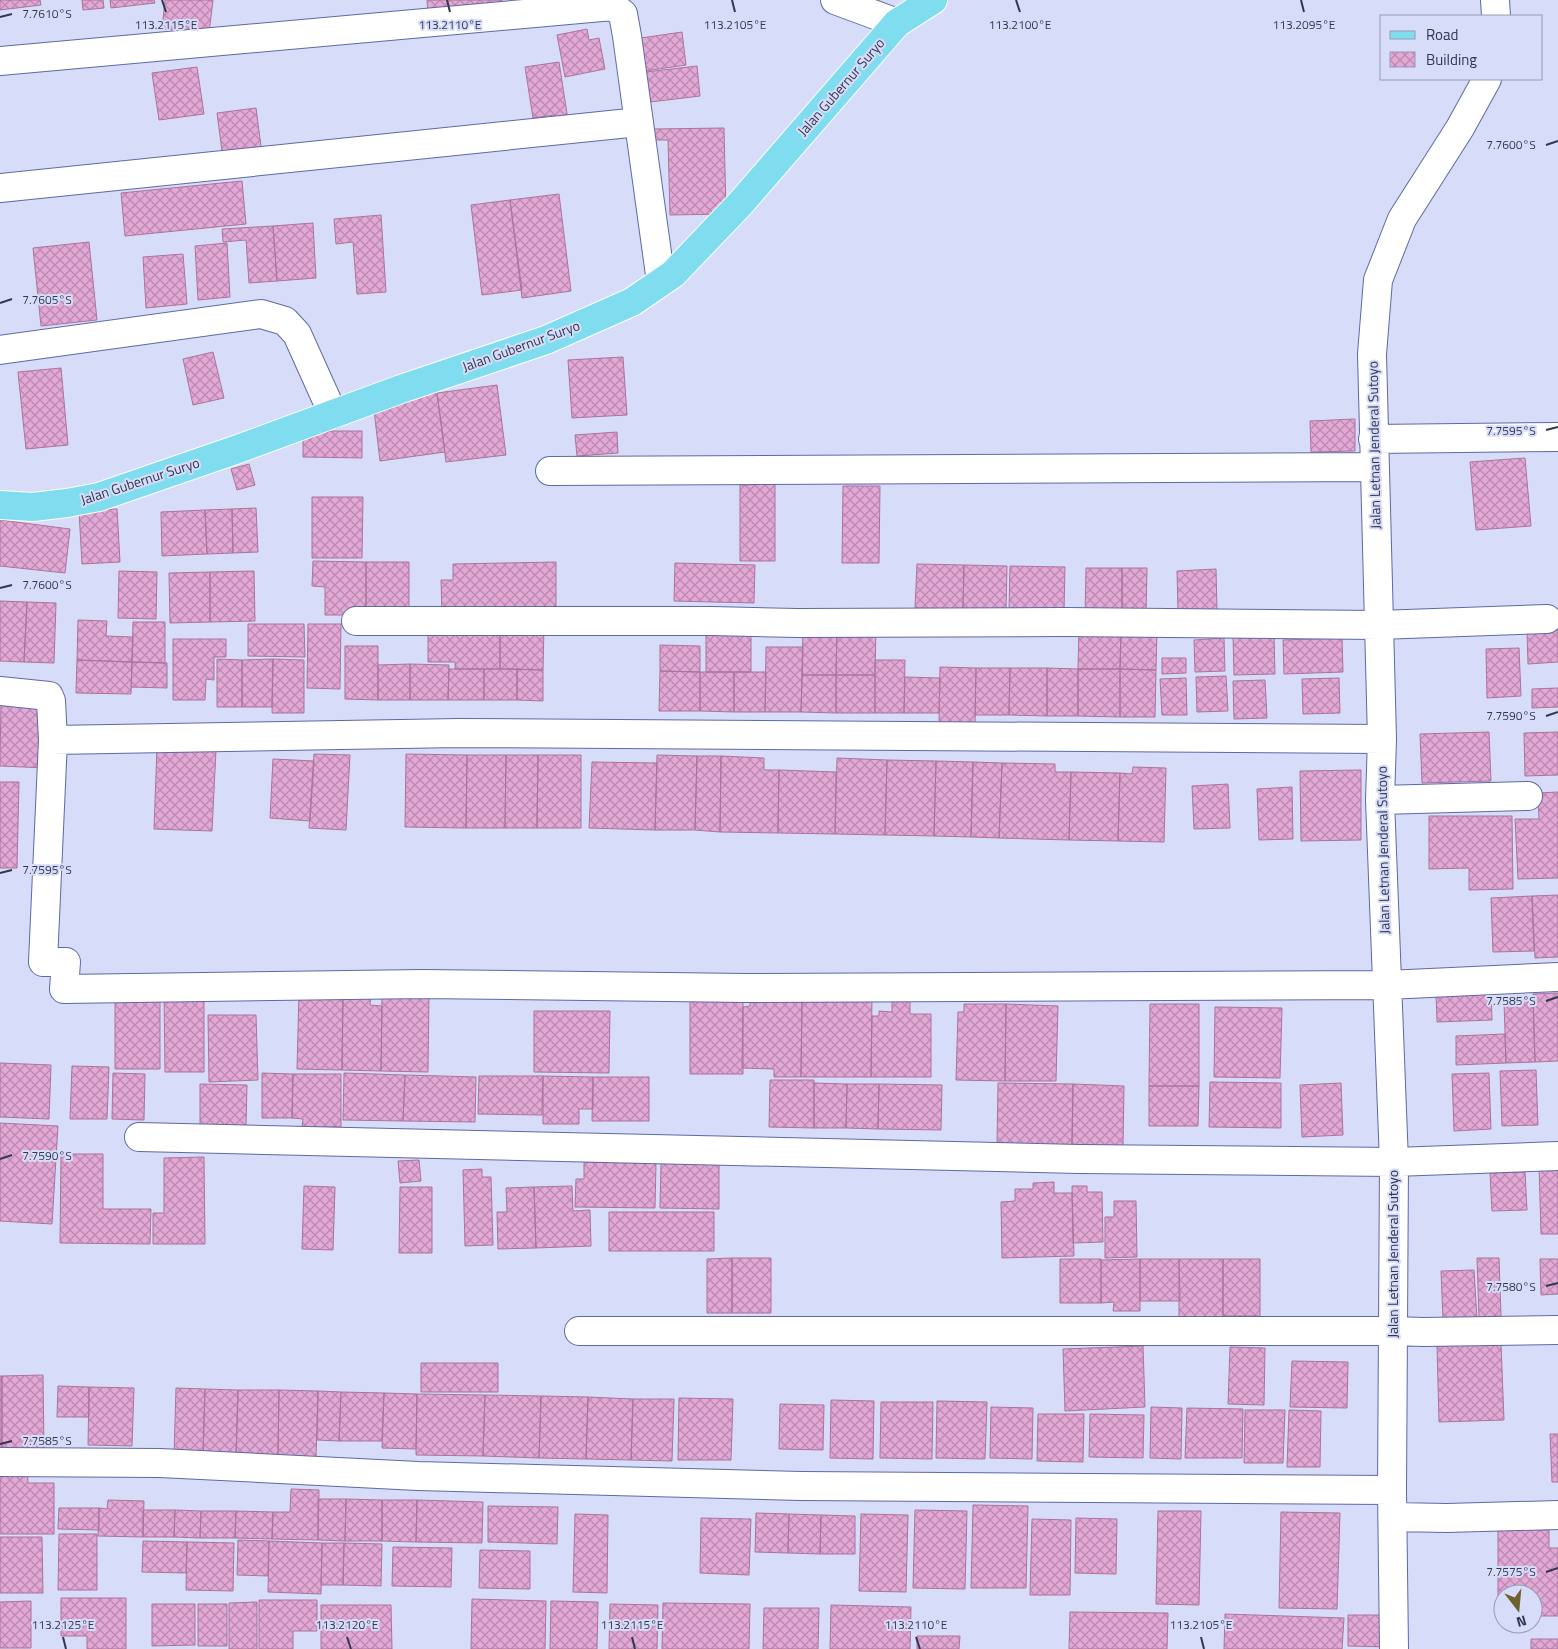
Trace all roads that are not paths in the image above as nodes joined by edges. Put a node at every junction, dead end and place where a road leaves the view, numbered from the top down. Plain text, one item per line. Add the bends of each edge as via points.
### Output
1 (835, 0) edge
2 (933, 0) edge
3 (1495, 0) edge
4 (1496, 15) edge
5 (897, 23) junction
6 (0, 61) edge
7 (1487, 80) edge
8 (639, 122) junction
9 (0, 188) edge
10 (661, 282) junction
11 (0, 350) edge
12 (333, 414) junction
13 (1558, 436) edge
14 (1373, 439) junction
15 (1374, 467) junction
16 (550, 471) dead end
17 (0, 505) edge
18 (1547, 619) dead end
19 (356, 621) dead end
20 (1378, 626) junction
21 (0, 691) edge
22 (1382, 739) junction
23 (53, 740) junction
24 (1528, 796) dead end
25 (1380, 800) junction
26 (1558, 977) edge
27 (1387, 985) junction
28 (139, 1137) dead end
29 (1558, 1156) edge
30 (1394, 1162) junction
31 (1558, 1330) edge
32 (579, 1331) dead end
33 (1393, 1331) junction
34 (0, 1462) edge
35 (1392, 1490) junction
36 (1558, 1515) edge
37 (1403, 1517) junction
38 (1394, 1649) edge

1 - 5 street
2 - 5 main road, Jalan Gubernur Suryo
3 - 4 street
5 - 10 main road, Jalan Gubernur Suryo via 740,204 673,274
6 - 8 street via 612,6 624,14
7 - 14 street, Jalan Letnan Jenderal Sutoyo via 1402,219 1378,280 1372,354
8 - 9 street
8 - 10 street
10 - 12 main road, Jalan Gubernur Suryo via 632,302 546,340
11 - 12 street via 261,314 285,321 297,334
12 - 17 main road, Jalan Gubernur Suryo via 99,497 33,507
13 - 14 street
14 - 15 street, Jalan Letnan Jenderal Sutoyo
15 - 16 street
15 - 20 street, Jalan Letnan Jenderal Sutoyo
18 - 20 street
19 - 20 street
20 - 22 street, Jalan Letnan Jenderal Sutoyo
21 - 23 street via 49,696
22 - 23 street via 459,733
22 - 25 street, Jalan Letnan Jenderal Sutoyo
23 - 27 street via 42,962 66,962 64,988 423,984 746,988
24 - 25 street
25 - 27 street, Jalan Letnan Jenderal Sutoyo
26 - 27 street
27 - 30 street, Jalan Letnan Jenderal Sutoyo
28 - 30 street via 1079,1159
29 - 30 street
30 - 33 street, Jalan Letnan Jenderal Sutoyo
31 - 33 street
32 - 33 street
33 - 35 street, Jalan Letnan Jenderal Sutoyo
34 - 35 street via 160,1464 428,1476 801,1486
35 - 37 street, Jalan Letnan Jenderal Sutoyo
36 - 37 street
37 - 38 street, Jalan Letnan Jenderal Sutoyo

